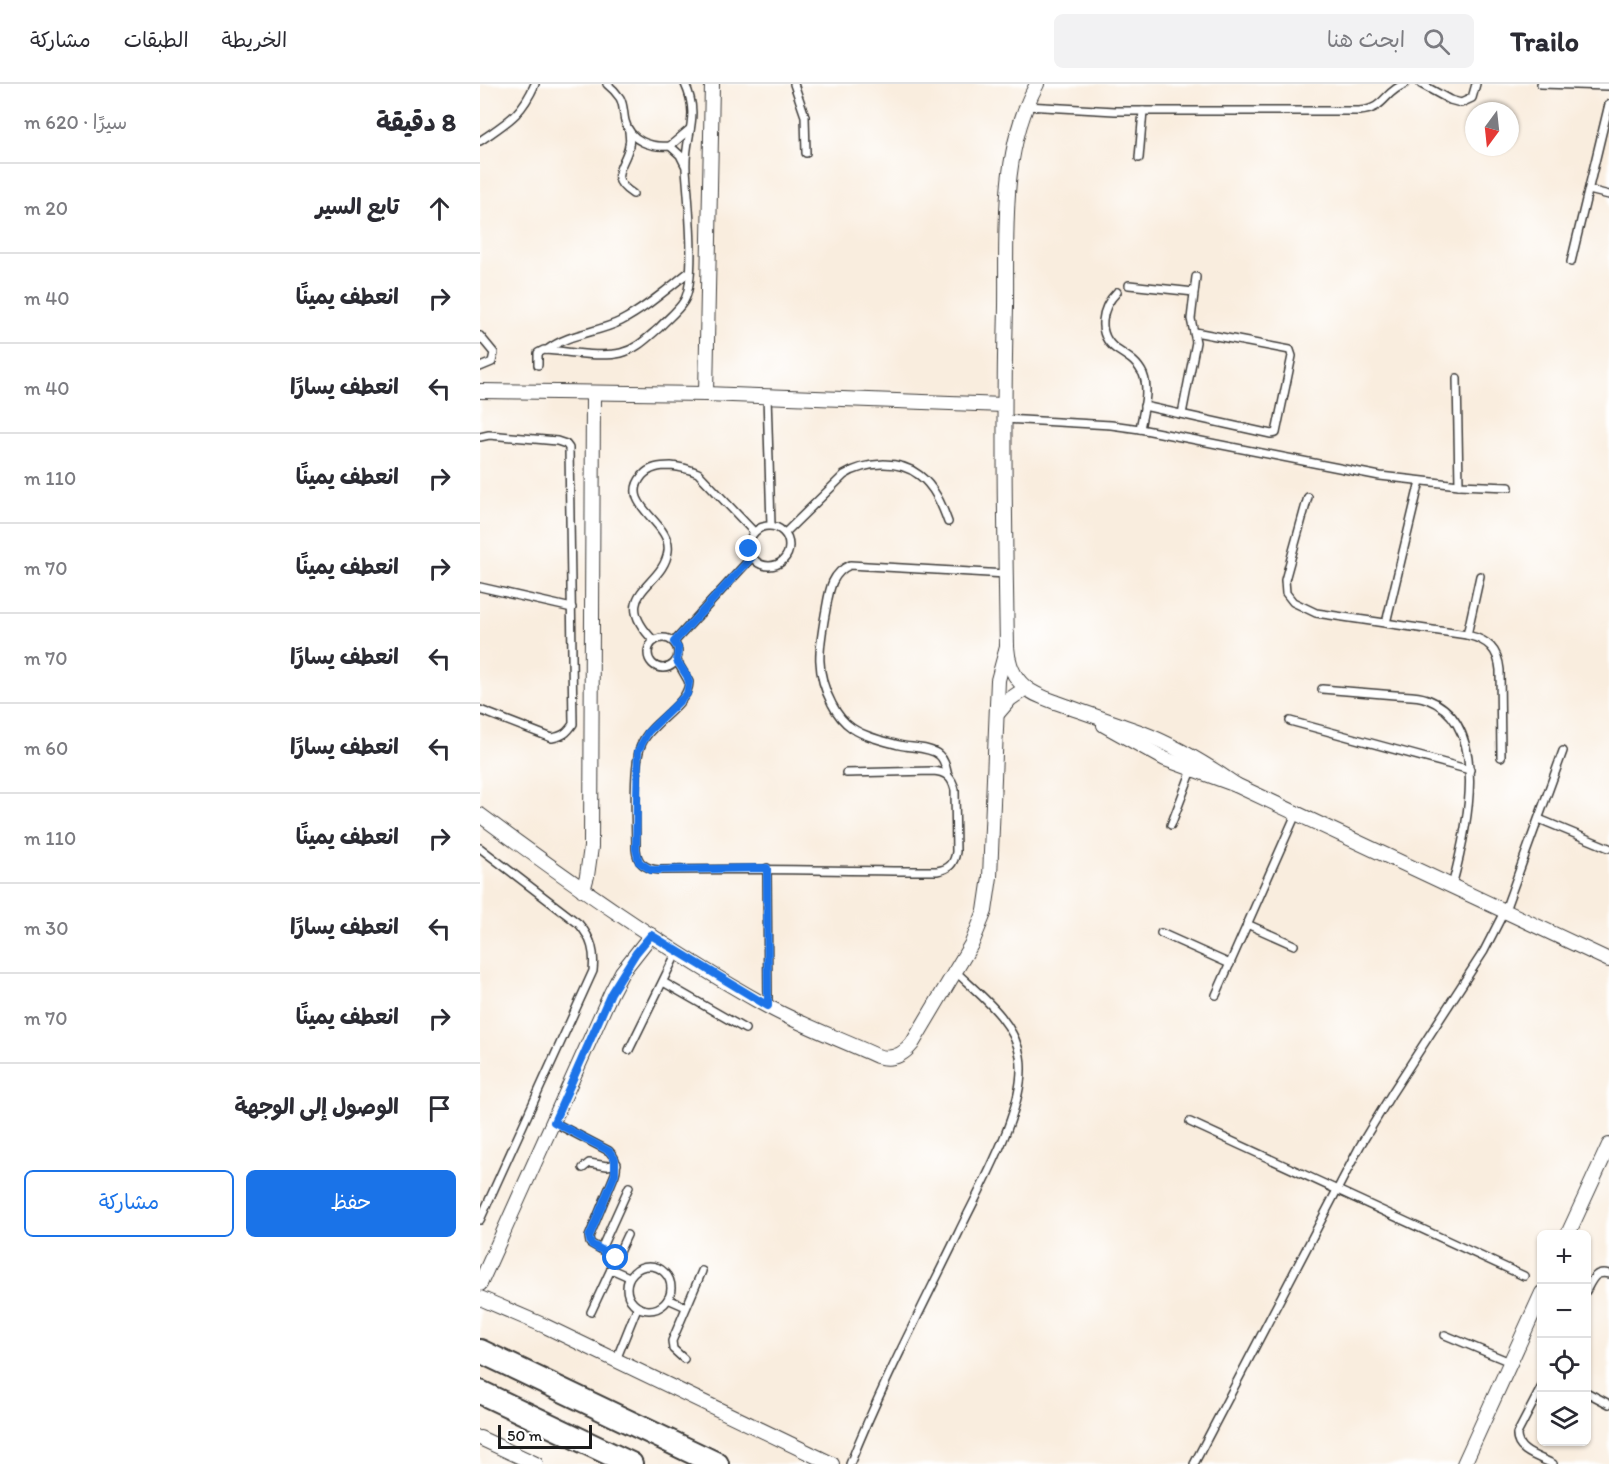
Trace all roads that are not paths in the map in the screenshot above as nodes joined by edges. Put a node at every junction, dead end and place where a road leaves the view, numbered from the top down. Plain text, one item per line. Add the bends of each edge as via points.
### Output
1 (535, 84) edge
2 (607, 84) edge
3 (685, 84) edge
4 (712, 84) edge
5 (794, 84) edge
6 (1037, 84) edge
7 (1405, 84) edge
8 (1421, 84) edge
9 (1476, 84) edge
10 (1541, 84) edge
11 (1609, 86) edge
12 (1609, 104) edge
13 (1026, 106) junction
14 (1143, 111) junction
15 (691, 127) junction
16 (629, 131) junction
17 (480, 141) edge
18 (670, 146) junction
19 (806, 153) dead end
20 (1139, 158) dead end
21 (686, 168) junction
22 (1589, 190) junction
23 (633, 194) dead end
24 (1609, 195) edge
25 (1571, 262) dead end
26 (690, 272) junction
27 (1196, 277) dead end
28 (1129, 285) dead end
29 (1117, 292) dead end
30 (1194, 292) junction
31 (1195, 332) junction
32 (480, 336) edge
33 (547, 350) junction
34 (538, 365) dead end
35 (480, 367) edge
36 (1457, 378) dead end
37 (480, 391) edge
38 (593, 393) junction
39 (706, 394) junction
40 (767, 396) junction
41 (1144, 406) junction
42 (1004, 412) junction
43 (1182, 414) junction
44 (1140, 429) junction
45 (480, 437) edge
46 (1420, 482) junction
47 (1459, 485) junction
48 (1509, 487) dead end
49 (1308, 497) dead end
50 (948, 522) dead end
51 (771, 525) junction
52 (754, 532) junction
53 (785, 533) junction
54 (752, 557) junction
55 (1006, 574) junction
56 (1480, 576) dead end
57 (480, 587) edge
58 (572, 608) junction
59 (1386, 623) junction
60 (1467, 634) junction
61 (654, 641) junction
62 (674, 642) junction
63 (1007, 647) junction
64 (677, 661) junction
65 (1026, 688) junction
66 (1322, 689) dead end
67 (480, 710) edge
68 (998, 713) junction
69 (1090, 715) junction
70 (1290, 721) dead end
71 (1563, 751) dead end
72 (1501, 757) dead end
73 (1192, 770) junction
74 (1470, 770) junction
75 (846, 773) dead end
76 (948, 776) junction
77 (1236, 785) junction
78 (1296, 814) junction
79 (480, 815) edge
80 (1539, 819) junction
81 (1171, 825) dead end
82 (480, 848) edge
83 (1609, 848) edge
84 (767, 868) junction
85 (1452, 886) junction
86 (583, 890) junction
87 (1504, 910) junction
88 (1247, 924) junction
89 (1161, 933) dead end
90 (651, 935) junction
91 (1294, 945) dead end
92 (677, 952) junction
93 (1609, 960) edge
94 (1230, 964) junction
95 (955, 971) junction
96 (663, 982) junction
97 (1216, 995) dead end
98 (768, 1006) junction
99 (745, 1029) dead end
100 (629, 1050) dead end
101 (554, 1122) junction
102 (1190, 1122) dead end
103 (1609, 1145) edge
104 (617, 1164) junction
105 (583, 1168) dead end
106 (629, 1187) dead end
107 (1336, 1189) junction
108 (480, 1220) edge
109 (1570, 1230) edge
110 (627, 1235) dead end
111 (601, 1249) junction
112 (616, 1258) junction
113 (611, 1269) junction
114 (702, 1271) dead end
115 (1609, 1274) edge
116 (1524, 1276) dead end
117 (629, 1277) junction
118 (480, 1284) edge
119 (1591, 1284) edge
120 (480, 1298) edge
121 (668, 1299) junction
122 (1537, 1304) edge
123 (686, 1307) junction
124 (638, 1308) junction
125 (591, 1312) dead end
126 (1445, 1335) dead end
127 (480, 1352) edge
128 (684, 1359) dead end
129 (616, 1360) junction
130 (1510, 1362) junction
131 (480, 1392) edge
132 (1539, 1392) edge
133 (1591, 1394) edge
134 (1609, 1404) edge
135 (480, 1438) edge
136 (536, 1464) edge
137 (631, 1464) edge
138 (717, 1464) edge
139 (832, 1464) edge
140 (850, 1464) edge
141 (1194, 1464) edge
142 (1464, 1464) edge
143 (1553, 1464) edge

1 - 17 lane via 514,118
2 - 16 lane via 621,100
3 - 15 lane via 693,112
4 - 39 street
5 - 19 lane via 805,116
6 - 13 street
7 - 14 lane via 1368,111
8 - 9 lane via 1461,103 1472,98
10 - 11 lane
12 - 22 lane
13 - 14 lane
13 - 42 street via 1009,172
14 - 20 lane
15 - 18 lane
15 - 21 lane
16 - 18 lane via 643,143
16 - 23 lane via 629,152 618,176 623,187
18 - 21 lane
21 - 26 lane
22 - 24 lane
22 - 25 lane
26 - 33 lane via 619,322 562,340
26 - 33 lane via 685,300 641,345 619,353
27 - 30 lane
28 - 30 lane
29 - 41 lane via 1104,310 1104,331 1108,341 1142,372 1146,383
30 - 31 lane via 1191,319
31 - 43 lane
31 - 43 lane via 1287,350 1292,356 1274,434
32 - 35 lane via 492,349 494,358
33 - 34 lane via 538,354
36 - 47 lane
37 - 38 street
38 - 39 street
38 - 86 street via 591,847
39 - 40 street
40 - 42 street
40 - 51 lane
41 - 43 lane
41 - 44 lane
42 - 44 lane
42 - 55 street
44 - 46 lane
45 - 58 lane via 557,441 569,448
46 - 47 lane
46 - 59 lane
47 - 48 lane
49 - 59 lane via 1286,593 1293,602 1316,613
50 - 53 lane via 942,505 919,475 903,466 884,464 853,469 844,475
51 - 52 lane
51 - 53 lane
52 - 54 lane via 749,540
52 - 61 lane via 698,473 674,466 657,466 647,471 636,489 638,500 662,528 669,543 666,559 643,588 636,609 643,629
53 - 54 lane via 789,551 778,565 768,567
54 - 62 lane
55 - 63 street
55 - 76 lane via 850,566 841,569 831,586 819,670 838,716 852,729 870,736 934,752 944,761
56 - 60 lane
57 - 58 lane
58 - 67 lane via 573,724 568,732 552,738
59 - 60 lane
60 - 72 lane via 1491,645 1498,657
61 - 62 lane via 668,638
61 - 64 lane via 648,657 655,667 667,669
62 - 64 lane via 678,648
63 - 65 street via 1010,666
63 - 68 street via 998,680
64 - 84 lane via 689,682 687,694 648,732 638,751 636,856 651,870
65 - 68 street
65 - 69 street
66 - 74 lane via 1425,698 1445,708 1460,726
68 - 95 street via 988,894 979,928
69 - 73 street via 1139,746
69 - 77 street via 1169,744
70 - 74 lane
71 - 80 lane
73 - 77 street
73 - 81 lane
74 - 85 lane via 1466,821
75 - 76 lane via 933,771
76 - 84 lane via 955,790 956,852 951,866 944,870
77 - 78 street
78 - 85 street
78 - 88 lane
79 - 86 street
80 - 83 lane
80 - 87 lane
82 - 108 lane via 579,924 588,934 595,958 593,971
84 - 98 lane
85 - 87 street
86 - 90 street
87 - 93 street
87 - 107 lane via 1484,951 1392,1093
88 - 91 lane
88 - 94 lane
89 - 94 lane
90 - 92 street
90 - 101 street via 611,993
92 - 96 lane
92 - 98 street
94 - 97 lane
95 - 98 street via 912,1044 895,1057 877,1056
95 - 140 lane via 1003,1019 1014,1036 1022,1076 1003,1137
96 - 99 lane
96 - 100 lane
101 - 104 lane via 609,1151
101 - 118 street
102 - 107 lane
103 - 109 street
104 - 105 lane via 589,1163
104 - 111 lane via 589,1237 591,1244
106 - 111 lane
107 - 116 lane
107 - 141 lane
110 - 112 lane
111 - 112 lane
112 - 113 lane
113 - 117 lane
113 - 125 lane
114 - 123 lane
115 - 119 lane via 1597,1274
117 - 121 lane via 639,1268 660,1268 671,1285
117 - 124 lane via 626,1291
120 - 129 street
121 - 123 lane
121 - 124 lane via 651,1310
122 - 130 street
123 - 128 lane via 672,1341 673,1349
124 - 129 lane
126 - 130 lane
127 - 138 highway
129 - 139 street
130 - 142 street
131 - 137 highway
132 - 143 lane via 1517,1440 1523,1450
133 - 134 lane
135 - 136 street

